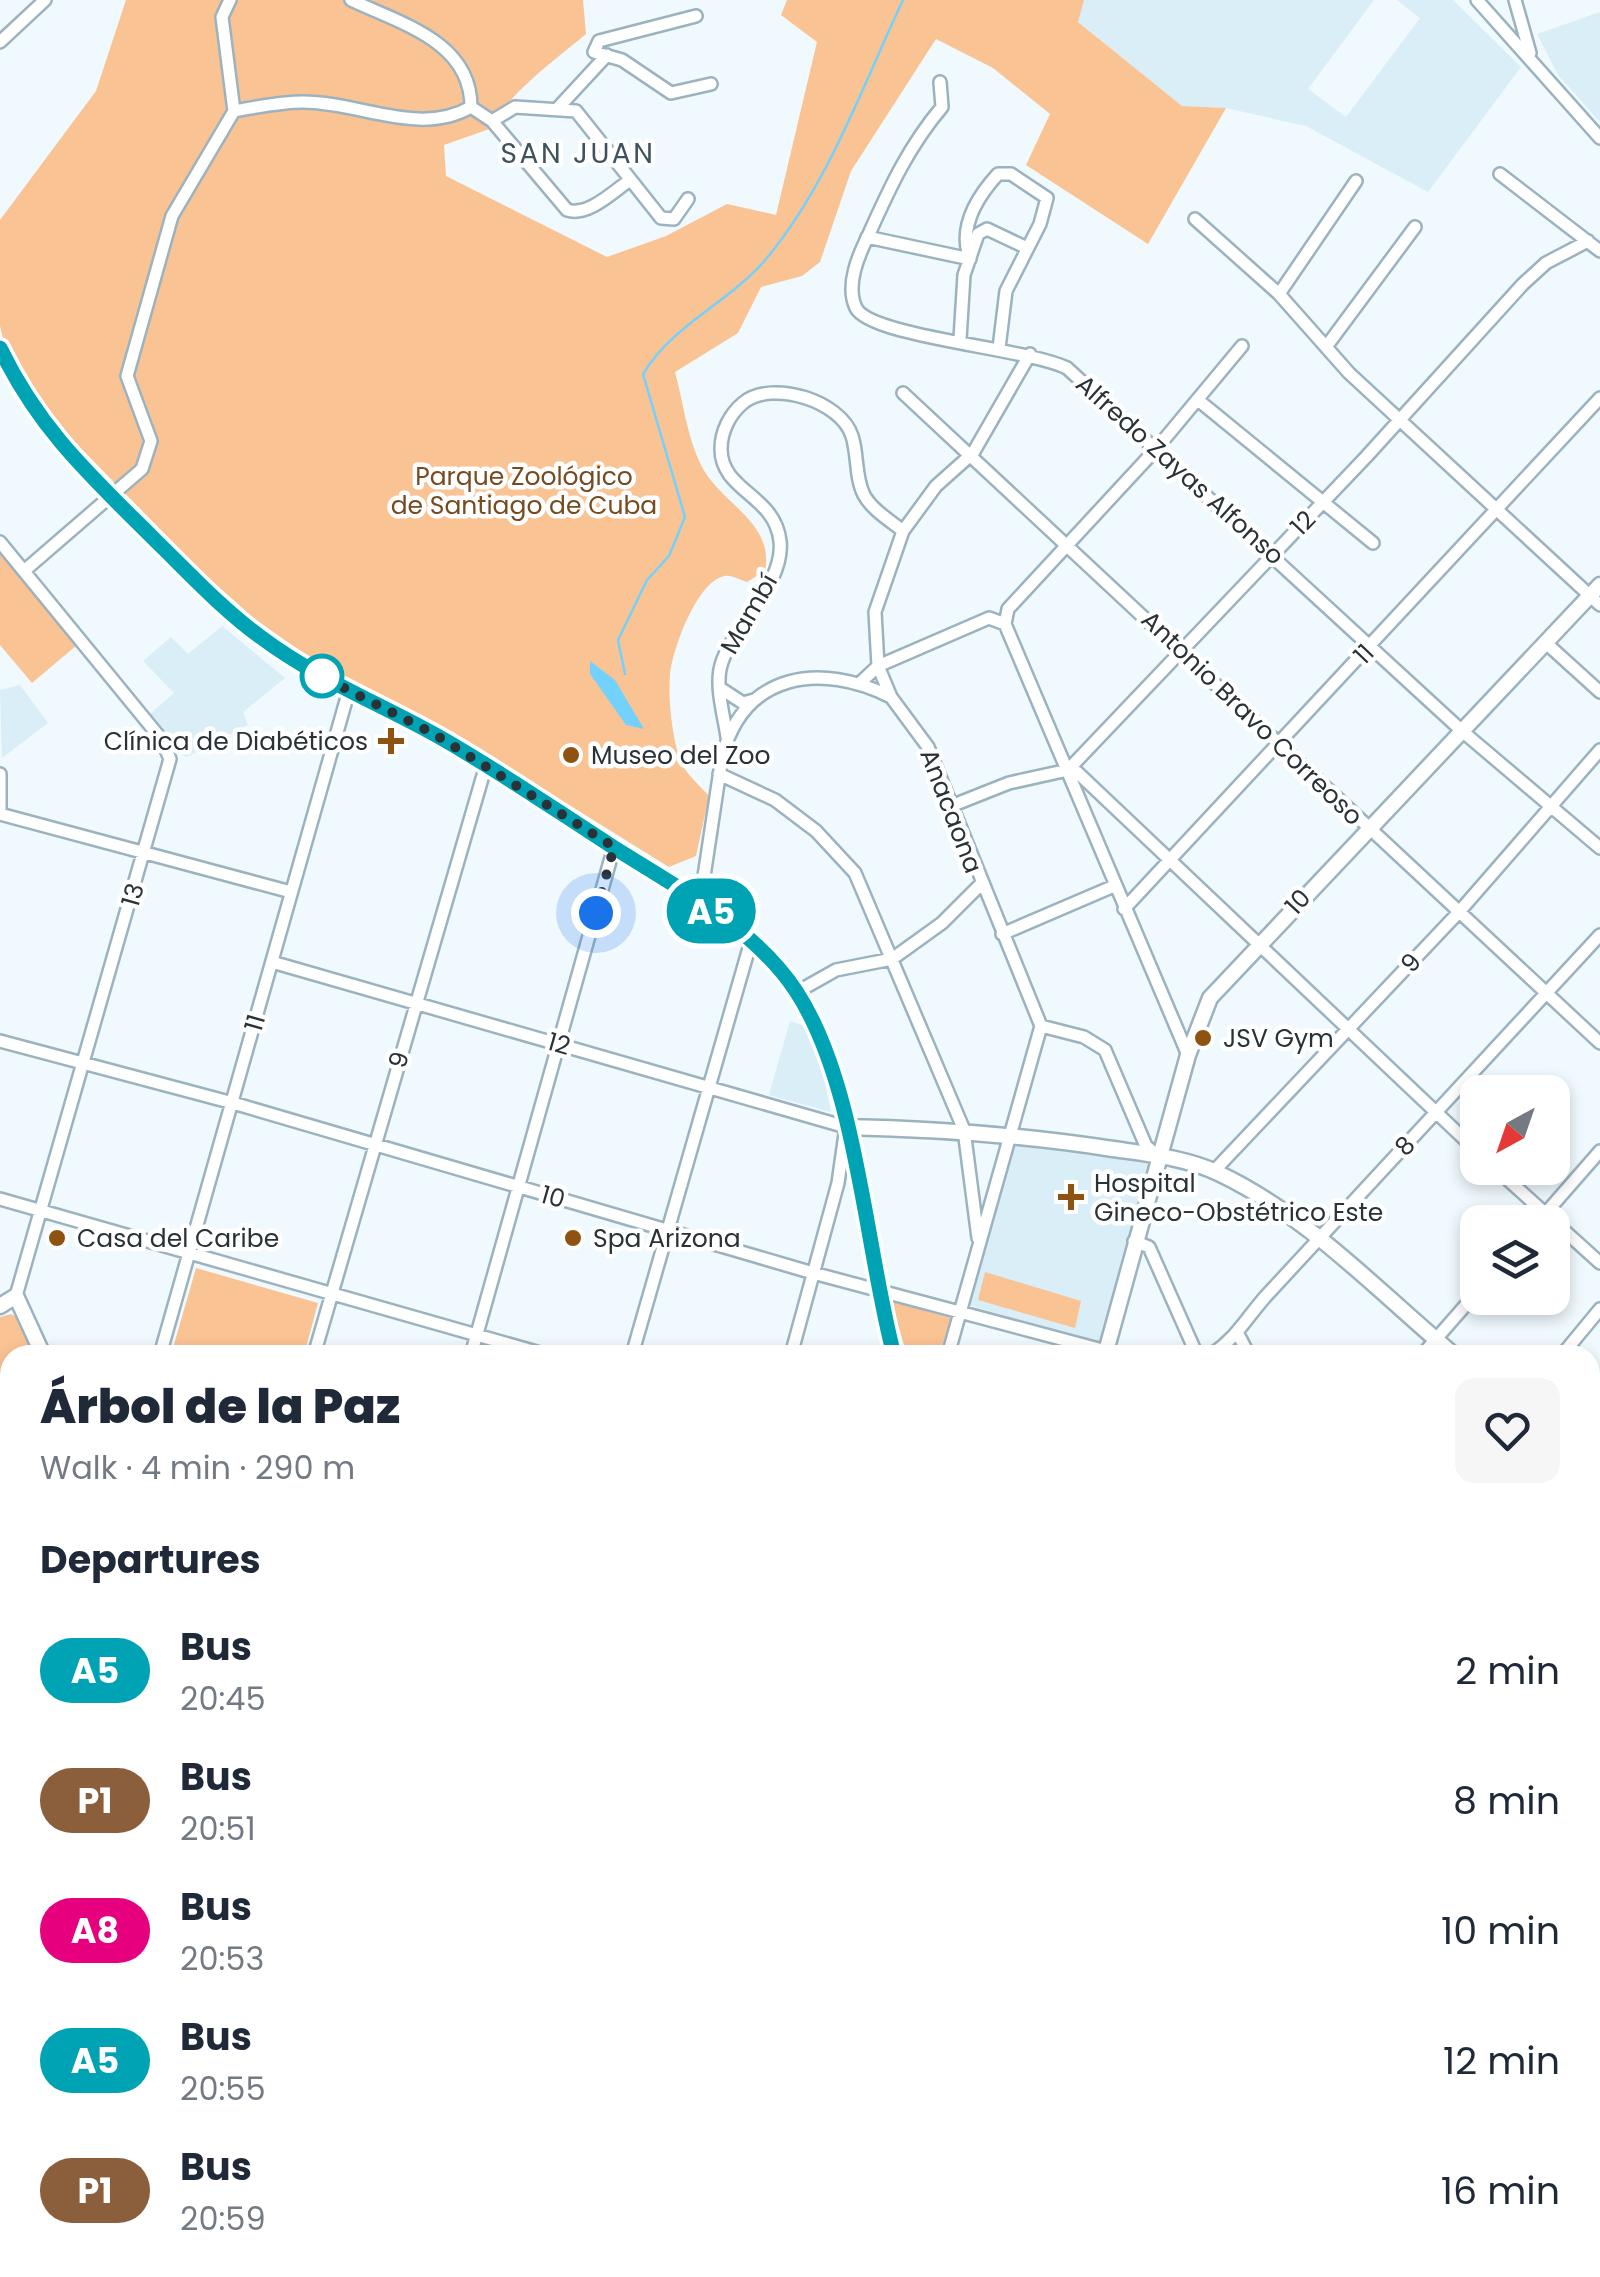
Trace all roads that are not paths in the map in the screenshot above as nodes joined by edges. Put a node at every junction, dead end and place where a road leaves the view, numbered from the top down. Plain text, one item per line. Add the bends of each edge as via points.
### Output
1 (45, 0) edge
2 (230, 0) edge
3 (351, 0) edge
4 (1478, 0) edge
5 (1515, 0) edge
6 (696, 16) dead end
7 (0, 42) edge
8 (607, 55) junction
9 (1531, 57) junction
10 (940, 82) dead end
11 (711, 84) dead end
12 (471, 107) junction
13 (556, 109) junction
14 (234, 111) junction
15 (492, 121) junction
16 (1600, 138) edge
17 (1500, 174) dead end
18 (630, 180) junction
19 (1356, 181) dead end
20 (688, 199) dead end
21 (1196, 218) dead end
22 (1415, 227) dead end
23 (867, 237) junction
24 (1588, 241) junction
25 (1027, 248) junction
26 (1600, 251) edge
27 (970, 259) junction
28 (1279, 294) junction
29 (960, 339) junction
30 (1242, 346) dead end
31 (1326, 347) junction
32 (999, 348) junction
33 (0, 350) edge
34 (1030, 354) junction
35 (903, 392) dead end
36 (1600, 398) edge
37 (1198, 400) junction
38 (1400, 420) junction
39 (1157, 448) junction
40 (972, 453) junction
41 (110, 496) junction
42 (1324, 502) junction
43 (1498, 511) junction
44 (903, 531) junction
45 (0, 542) edge
46 (1372, 542) dead end
47 (1070, 545) junction
48 (1273, 554) junction
49 (24, 572) junction
50 (1596, 595) edge
51 (1005, 624) junction
52 (1546, 643) junction
53 (1371, 647) junction
54 (1183, 651) junction
55 (878, 666) junction
56 (861, 682) junction
57 (720, 688) junction
58 (349, 690) junction
59 (1600, 692) edge
60 (891, 697) junction
61 (754, 700) junction
62 (1462, 731) junction
63 (727, 737) junction
64 (1279, 743) junction
65 (1600, 750) edge
66 (486, 765) junction
67 (1068, 770) junction
68 (719, 774) junction
69 (1, 778) edge
70 (950, 806) junction
71 (1552, 806) junction
72 (0, 813) edge
73 (1368, 828) junction
74 (614, 847) junction
75 (1600, 848) edge
76 (145, 853) junction
77 (1169, 861) junction
78 (980, 885) junction
79 (1114, 886) junction
80 (291, 892) junction
81 (700, 902) junction
82 (1124, 909) junction
83 (1459, 912) junction
84 (1002, 934) junction
85 (1600, 935) edge
86 (751, 941) junction
87 (1258, 944) junction
88 (892, 959) junction
89 (272, 962) junction
90 (797, 992) junction
91 (1546, 994) junction
92 (416, 1002) junction
93 (1041, 1026) junction
94 (1348, 1031) junction
95 (0, 1042) edge
96 (1600, 1043) edge
97 (558, 1044) junction
98 (1188, 1055) junction
99 (84, 1064) junction
100 (709, 1088) junction
101 (233, 1102) junction
102 (1436, 1113) junction
103 (846, 1127) junction
104 (964, 1130) junction
105 (1013, 1133) junction
106 (1460, 1135) edge
107 (373, 1146) junction
108 (1600, 1151) edge
109 (1158, 1156) junction
110 (1214, 1171) junction
111 (1511, 1185) edge
112 (518, 1188) junction
113 (0, 1199) edge
114 (1530, 1205) edge
115 (1553, 1205) edge
116 (42, 1212) junction
117 (668, 1230) junction
118 (1134, 1240) junction
119 (1318, 1240) junction
120 (1570, 1240) edge
121 (978, 1242) junction
122 (190, 1255) junction
123 (1600, 1263) edge
124 (813, 1273) junction
125 (877, 1291) junction
126 (16, 1296) junction
127 (331, 1296) junction
128 (0, 1306) edge
129 (1600, 1309) edge
130 (962, 1311) junction
131 (1460, 1311) edge
132 (476, 1335) junction
133 (1238, 1336) junction
134 (1435, 1339) junction
135 (38, 1345) edge
136 (163, 1345) edge
137 (317, 1345) edge
138 (474, 1345) edge
139 (512, 1345) edge
140 (635, 1345) edge
141 (793, 1345) edge
142 (891, 1345) edge
143 (951, 1345) edge
144 (1077, 1345) edge
145 (1109, 1345) edge
146 (1193, 1345) edge
147 (1225, 1345) edge
148 (1243, 1345) edge
149 (1430, 1345) edge
150 (1442, 1345) edge
151 (1570, 1345) edge

1 - 7 street
2 - 14 street via 222,17
3 - 12 street via 444,47 470,78
4 - 9 street
5 - 9 street
6 - 8 street via 599,41 594,52
8 - 11 street via 671,93
8 - 13 street
9 - 16 street
10 - 23 street, Alfredo Zayas Alfonso via 942,108 910,145
12 - 14 street via 430,121 306,102
12 - 15 street
13 - 15 street via 515,107
13 - 18 street via 576,111
14 - 41 street via 172,216 127,376 151,441 142,469
15 - 18 street via 567,210 587,209
17 - 24 street
18 - 20 street via 668,221
19 - 28 street
21 - 28 street
22 - 31 street
23 - 27 street
23 - 29 street, Alfredo Zayas Alfonso via 854,279 858,311 886,328
24 - 26 street
24 - 38 street, 12 via 1523,284
25 - 27 street via 987,229 978,234
25 - 27 street via 1047,198 1002,172 966,229
25 - 32 street via 1006,291
27 - 29 street
28 - 31 street
29 - 32 street, Alfredo Zayas Alfonso
30 - 37 street
31 - 38 street
32 - 34 street, Alfredo Zayas Alfonso
33 - 41 main road via 31,409
34 - 39 street, Alfredo Zayas Alfonso via 1067,368
34 - 40 street, Anacaona
35 - 40 street, Antonio Bravo Correoso
36 - 43 street, 11
37 - 39 street
37 - 42 street
38 - 42 street, 12
38 - 43 street
39 - 47 street
39 - 48 street, Alfredo Zayas Alfonso
40 - 44 street, Anacaona via 936,486
40 - 47 street, Antonio Bravo Correoso
41 - 49 street
41 - 58 main road via 262,638
42 - 46 street
42 - 48 street, 12
43 - 50 street
43 - 53 street, 11
44 - 55 street, Anacaona via 875,612
44 - 57 street, Mambí via 864,494 845,421 777,390 736,409 723,435 722,460 737,484 768,506 781,542 778,562 720,664
45 - 49 street, 13
47 - 51 street via 1008,609
47 - 54 street, Antonio Bravo Correoso
48 - 53 street, Alfredo Zayas Alfonso
48 - 54 street, 12
49 - 76 street, 13 via 162,740 170,759
50 - 52 main road, 10
51 - 55 street via 989,618
51 - 67 street
52 - 59 street
52 - 62 main road, 10
53 - 62 street, Alfredo Zayas Alfonso
53 - 64 street, 11
54 - 64 street, Antonio Bravo Correoso
54 - 67 street, 12
55 - 56 street
55 - 60 street, Anacaona
56 - 60 street
56 - 61 street via 798,680
57 - 61 street via 743,703
57 - 63 street, Mambí
58 - 66 main road
58 - 80 street, 11
60 - 70 street, Anacaona via 921,734
61 - 63 street
62 - 71 street, Alfredo Zayas Alfonso
62 - 73 main road, 10
63 - 68 street
64 - 73 street, Antonio Bravo Correoso
64 - 77 street, 11
65 - 71 street, 9
66 - 74 main road
66 - 92 street, 9
67 - 70 street
67 - 77 street
67 - 79 street
68 - 81 street
68 - 88 street via 775,800 816,831 855,874
69 - 72 street
70 - 78 street, Anacaona
71 - 75 street, Alfredo Zayas Alfonso
71 - 83 street, 9
72 - 76 street
73 - 83 street, Antonio Bravo Correoso
73 - 87 main road, 10
74 - 81 main road
74 - 97 street
76 - 80 street
76 - 99 street, 13
77 - 82 street, 11
77 - 87 street
78 - 84 street, Anacaona
78 - 88 street
79 - 82 street
79 - 84 street
80 - 89 street, 11
81 - 86 main road
82 - 98 street
83 - 91 street, Antonio Bravo Correoso
83 - 94 street, 9
84 - 93 street, Anacaona
85 - 91 street, 8
86 - 90 main road
86 - 100 street
87 - 94 street
87 - 98 main road, 10 via 1210,998
88 - 90 street via 836,970
88 - 104 street
89 - 92 street, 12
89 - 101 street, 11
90 - 103 main road
91 - 96 street, Antonio Bravo Correoso
91 - 102 street, 8
92 - 97 street, 12
92 - 107 street, 9
93 - 105 street
93 - 109 street via 1084,1036 1105,1050 1146,1146
94 - 102 street
94 - 110 street, 9
95 - 99 street, 10
97 - 100 street, 12
97 - 112 street
98 - 109 main road, 10
99 - 101 street, 10
99 - 116 street, 13
100 - 103 street, 12
100 - 117 street
101 - 107 street, 10
101 - 122 street, 11
102 - 106 street
102 - 119 street, 8
103 - 104 main road
103 - 124 street
103 - 125 main road
104 - 105 main road
104 - 121 street
105 - 109 main road
105 - 121 street
107 - 112 street, 10
107 - 127 street, 9
108 - 115 street
109 - 110 main road
109 - 118 main road, 10
110 - 119 main road
111 - 114 street
112 - 117 street, 10
112 - 132 street
113 - 116 street
116 - 122 street
116 - 126 street, 13
117 - 124 street, 10
117 - 140 street
118 - 145 main road, 10
118 - 146 street via 1149,1247
119 - 133 street, 8 via 1243,1322
119 - 134 main road
120 - 123 street
121 - 130 street
122 - 127 street
122 - 136 street, 11
124 - 125 street, 10
124 - 141 street
125 - 130 street, 10
125 - 142 main road
126 - 128 main road
126 - 135 main road
127 - 132 street
127 - 137 street, 9
129 - 151 street
130 - 143 street
130 - 144 street, 10
131 - 134 street
132 - 138 street
132 - 139 street
133 - 147 street, 8
133 - 148 street
134 - 149 street
134 - 150 main road

